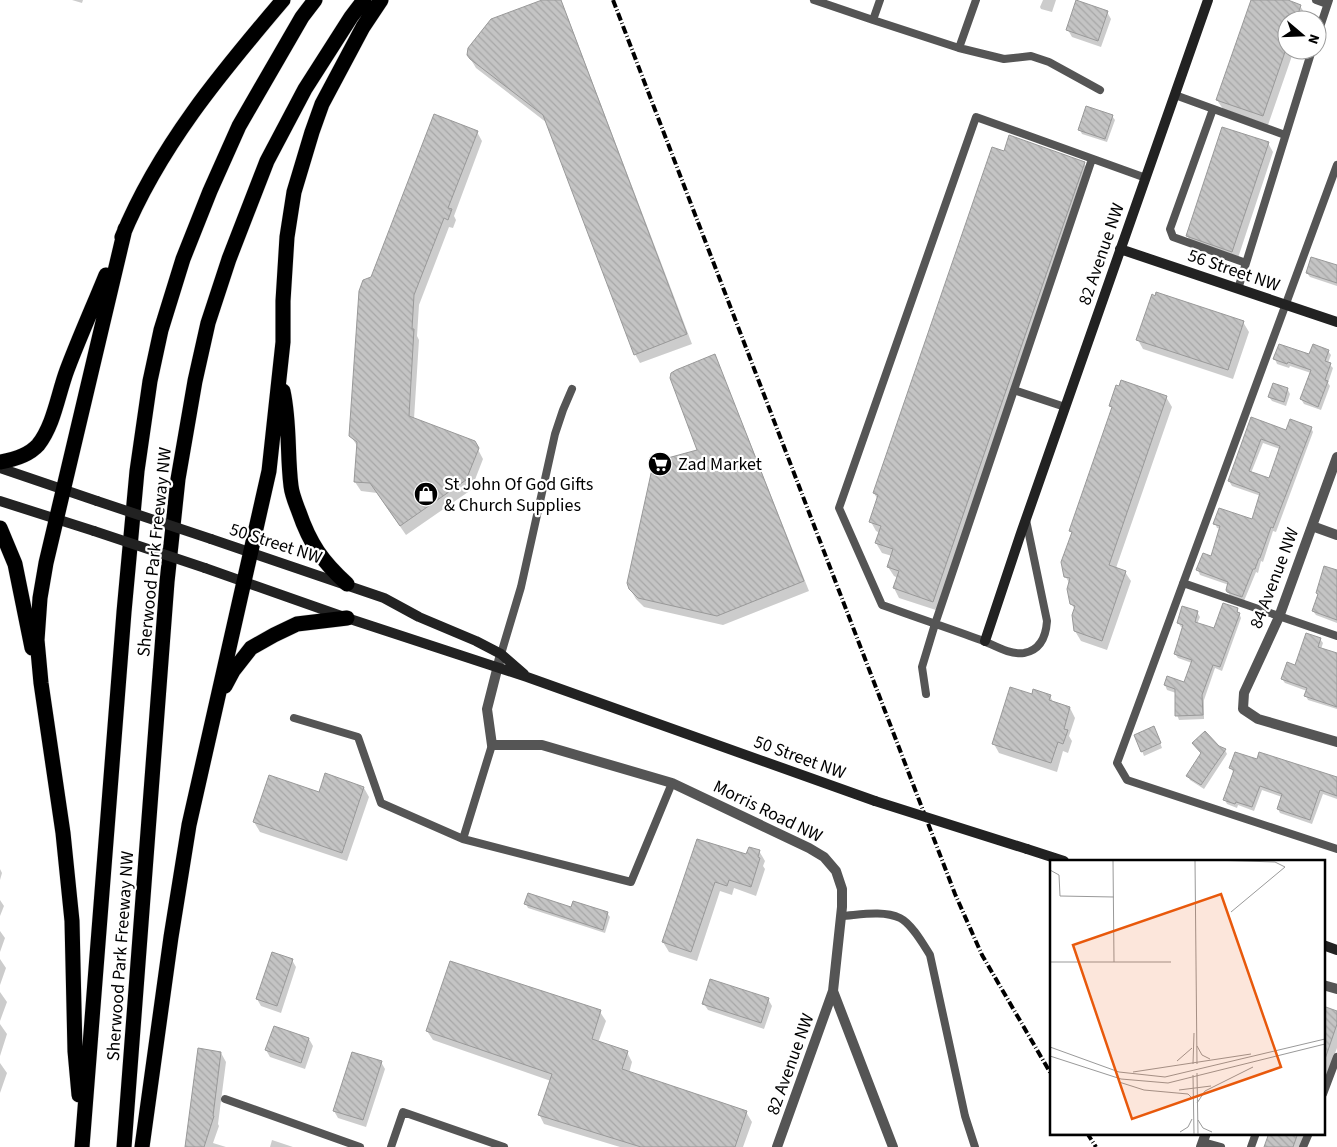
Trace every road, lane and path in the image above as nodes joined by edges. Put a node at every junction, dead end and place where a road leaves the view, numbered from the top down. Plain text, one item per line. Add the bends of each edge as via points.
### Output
1 (283, 0) edge
2 (315, 0) edge
3 (364, 0) edge
4 (381, 0) edge
5 (814, 0) edge
6 (880, 0) edge
7 (976, 0) edge
8 (1208, 0) edge
9 (1316, 0) edge
10 (1328, 2) edge
11 (872, 20) junction
12 (959, 48) junction
13 (1309, 60) edge
14 (1100, 90) dead end
15 (1175, 96) junction
16 (1213, 109) junction
17 (1285, 135) junction
18 (1092, 159) junction
19 (1337, 166) edge
20 (1146, 178) junction
21 (125, 229) junction
22 (1120, 249) junction
23 (1246, 263) junction
24 (1238, 289) junction
25 (1286, 305) junction
26 (1337, 322) edge
27 (280, 374) junction
28 (572, 389) dead end
29 (1014, 390) junction
30 (1065, 407) junction
31 (1337, 457) edge
32 (0, 462) edge
33 (0, 468) edge
34 (64, 490) junction
35 (0, 501) edge
36 (57, 520) junction
37 (1026, 520) junction
38 (1312, 526) junction
39 (0, 528) edge
40 (1337, 535) edge
41 (250, 552) junction
42 (243, 581) junction
43 (1183, 583) junction
44 (347, 584) junction
45 (1279, 617) junction
46 (347, 618) junction
47 (935, 624) junction
48 (1337, 636) edge
49 (985, 641) junction
50 (501, 654) junction
51 (497, 668) junction
52 (527, 677) junction
53 (41, 683) junction
54 (926, 694) dead end
55 (215, 705) junction
56 (294, 718) dead end
57 (1337, 742) edge
58 (492, 745) junction
59 (672, 783) junction
60 (463, 839) junction
61 (1337, 849) edge
62 (1061, 860) edge
63 (841, 916) junction
64 (1324, 945) edge
65 (1337, 950) edge
66 (1324, 985) edge
67 (1337, 989) edge
68 (833, 991) junction
69 (1337, 1057) edge
70 (1324, 1091) edge
71 (225, 1099) dead end
72 (1256, 1134) edge
73 (1308, 1134) edge
74 (83, 1141) edge
75 (1203, 1141) edge
76 (124, 1147) edge
77 (142, 1147) edge
78 (360, 1147) edge
79 (391, 1147) edge
80 (504, 1147) edge
81 (777, 1147) edge
82 (893, 1147) edge
83 (975, 1147) edge
84 (1221, 1147) edge
85 (1251, 1147) edge
86 (1303, 1147) edge

1 - 21 highway via 223,72 167,149
2 - 74 highway, Sherwood Park Freeway NW via 239,126 210,190 161,330 150,381 137,471 125,602
3 - 76 highway, Sherwood Park Freeway NW via 306,89 267,161 208,323 195,381 178,479 167,582
4 - 27 highway via 322,104 294,192 287,237
5 - 11 lane
6 - 11 lane
7 - 12 lane
8 - 15 main road, 82 Avenue NW
9 - 10 lane
11 - 12 lane
12 - 14 lane via 1004,59 1031,56 1049,62
13 - 17 lane
15 - 16 lane
15 - 20 main road, 82 Avenue NW
16 - 17 lane
16 - 23 lane via 1170,229 1172,237
17 - 23 lane
18 - 20 lane
18 - 29 lane
18 - 47 lane via 976,117 839,508 882,606
19 - 25 lane
20 - 22 main road, 82 Avenue NW
21 - 32 highway via 67,370 46,432 30,451
21 - 34 highway
22 - 24 main road, 56 Street NW
22 - 30 main road, 82 Avenue NW
23 - 24 lane
24 - 25 main road, 56 Street NW
25 - 26 main road, 56 Street NW
25 - 43 lane
27 - 41 highway via 269,471
27 - 44 highway via 286,404 291,488 307,534 318,553
28 - 50 lane via 555,434 515,609
29 - 30 lane
29 - 47 lane
30 - 37 main road, 82 Avenue NW
31 - 38 street, 84 Avenue NW
33 - 34 main road, 50 Street NW
34 - 36 highway
34 - 41 main road, 50 Street NW, bridge
35 - 36 main road, 50 Street NW
36 - 42 main road, 50 Street NW, bridge
36 - 53 highway via 40,598
37 - 49 main road, 82 Avenue NW
37 - 49 lane via 1047,621 1046,633 1035,649 1024,653 1010,652
38 - 40 street
38 - 45 street, 84 Avenue NW
39 - 53 highway via 15,564
41 - 42 highway
41 - 44 main road, 50 Street NW
42 - 46 main road, 50 Street NW
42 - 55 highway
43 - 45 lane
43 - 61 lane via 1117,763 1126,780
44 - 50 main road, 50 Street NW via 384,598
45 - 48 lane
45 - 57 street, 84 Avenue NW via 1244,693 1243,709 1258,719
46 - 51 main road, 50 Street NW
46 - 55 highway via 297,624 251,648 233,671
47 - 49 lane
47 - 54 lane via 922,667
50 - 51 street
50 - 52 main road, 50 Street NW
51 - 52 main road, 50 Street NW
51 - 58 street via 487,709
52 - 62 main road, 50 Street NW, bridge via 875,801
53 - 74 highway via 72,921 74,1051
55 - 77 highway via 189,826
56 - 60 lane via 358,737 381,803
58 - 59 street, Morris Road NW via 542,744
58 - 60 lane
59 - 60 lane via 631,882
59 - 63 street, Morris Road NW via 824,857 836,871 842,888
63 - 68 street, Morris Road NW
63 - 83 lane via 883,914 901,918 930,955 965,1116
64 - 65 main road
66 - 67 street
68 - 81 street, 82 Avenue NW
68 - 82 street, Morris Road NW
69 - 70 lane
71 - 78 lane
72 - 85 lane
73 - 86 lane
75 - 84 lane
79 - 80 lane via 403,1112

